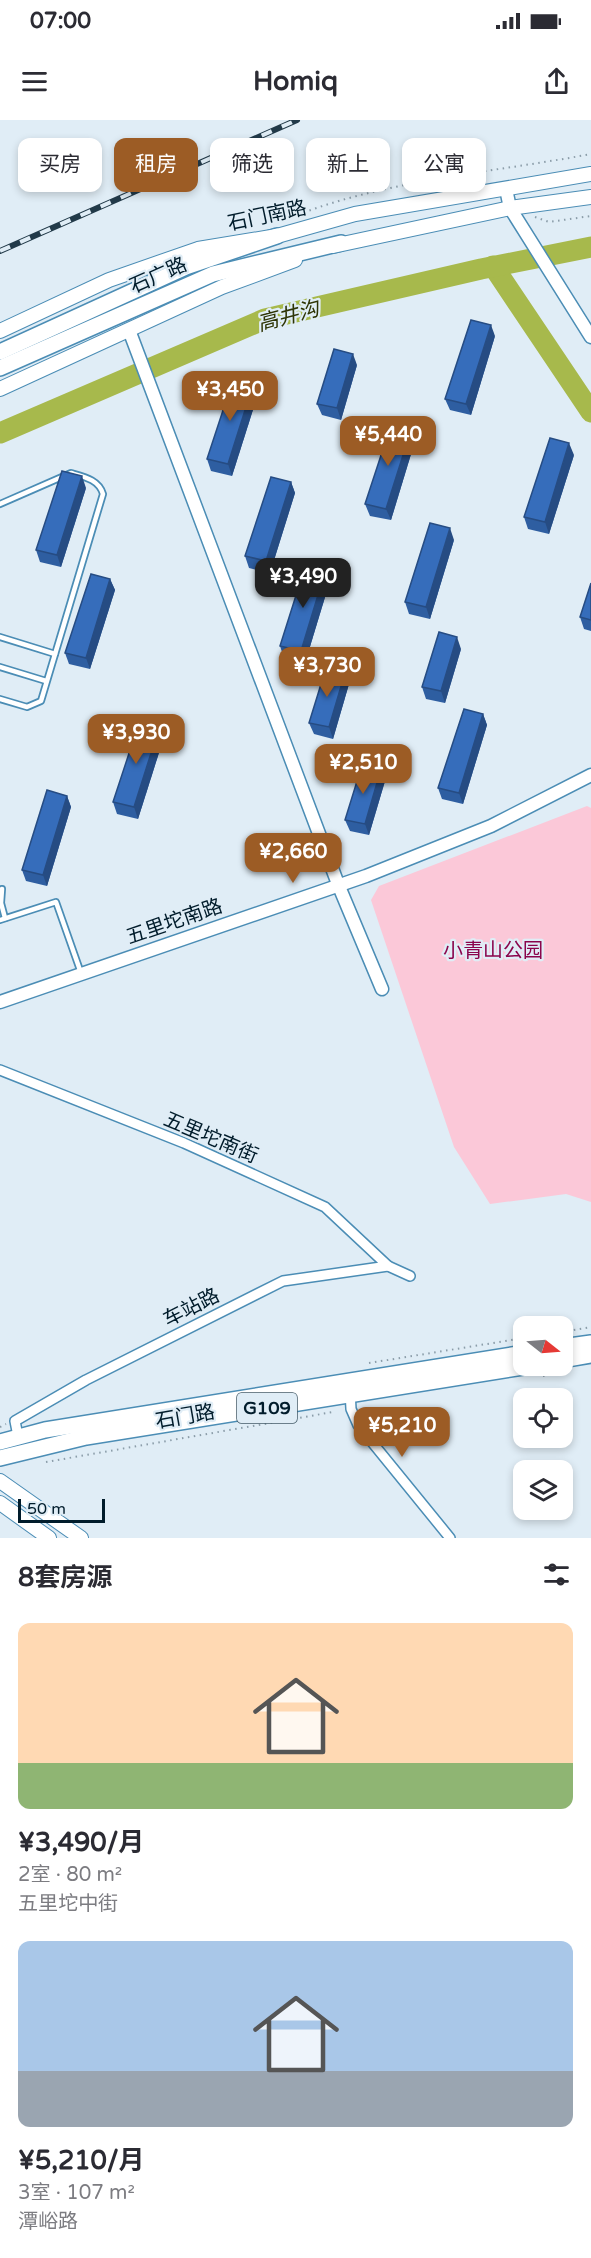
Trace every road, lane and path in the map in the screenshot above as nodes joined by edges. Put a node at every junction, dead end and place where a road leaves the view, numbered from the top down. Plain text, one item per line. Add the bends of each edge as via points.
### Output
1 (591, 174) edge
2 (506, 189) junction
3 (591, 197) edge
4 (510, 208) junction
5 (591, 216) edge
6 (277, 236) junction
7 (341, 243) junction
8 (129, 330) junction
9 (0, 331) edge
10 (591, 337) edge
11 (0, 352) edge
12 (0, 368) edge
13 (0, 388) edge
14 (0, 504) edge
15 (0, 637) edge
16 (55, 654) junction
17 (0, 667) edge
18 (46, 681) junction
19 (0, 699) edge
20 (591, 775) edge
21 (338, 885) junction
22 (2, 889) dead end
23 (2, 919) edge
24 (81, 974) junction
25 (382, 989) dead end
26 (0, 1002) edge
27 (0, 1070) edge
28 (388, 1266) junction
29 (410, 1276) dead end
30 (591, 1327) edge
31 (573, 1330) edge
32 (591, 1343) edge
33 (573, 1345) edge
34 (513, 1356) edge
35 (591, 1356) edge
36 (573, 1364) edge
37 (513, 1374) edge
38 (350, 1395) junction
39 (18, 1436) junction
40 (0, 1442) edge
41 (0, 1458) edge
42 (45, 1462) dead end
43 (0, 1481) edge
44 (0, 1503) edge
45 (40, 1536) edge
46 (81, 1538) edge
47 (450, 1538) edge

1 - 2 main road, 石门南路
2 - 4 street
2 - 6 main road, 石门南路 via 355,214
3 - 4 main road
4 - 5 path via 549,222
4 - 7 main road
4 - 10 street
6 - 9 main road, 石门南路 via 198,249 156,263 109,280
6 - 11 main road, 石广路 via 186,267
7 - 8 main road via 222,287
7 - 12 main road, 石广路 via 213,274
8 - 13 main road
8 - 21 street
14 - 16 lane via 71,473 101,487 103,494
15 - 16 lane
16 - 18 lane
17 - 18 lane
18 - 19 lane via 41,701 33,707
20 - 21 street, 五里坨南路 via 491,826
21 - 24 street, 五里坨南路
21 - 25 street
22 - 23 lane
23 - 24 lane via 56,902
24 - 26 street, 五里坨南路
27 - 28 street, 五里坨南街 via 184,1143 325,1207
28 - 29 street
28 - 39 street, 车站路 via 283,1281 86,1380 15,1421
30 - 31 path
32 - 33 main road
34 - 38 main road, 石门路 / G109
35 - 36 main road
37 - 38 main road, 石门路 / G109
38 - 39 main road, 石门路 / G109
38 - 41 main road, 石门路 / G109 via 86,1437
38 - 42 path, 石门路
38 - 47 street via 358,1425
39 - 40 main road, 石门路 / G109
43 - 46 main road
44 - 45 main road

